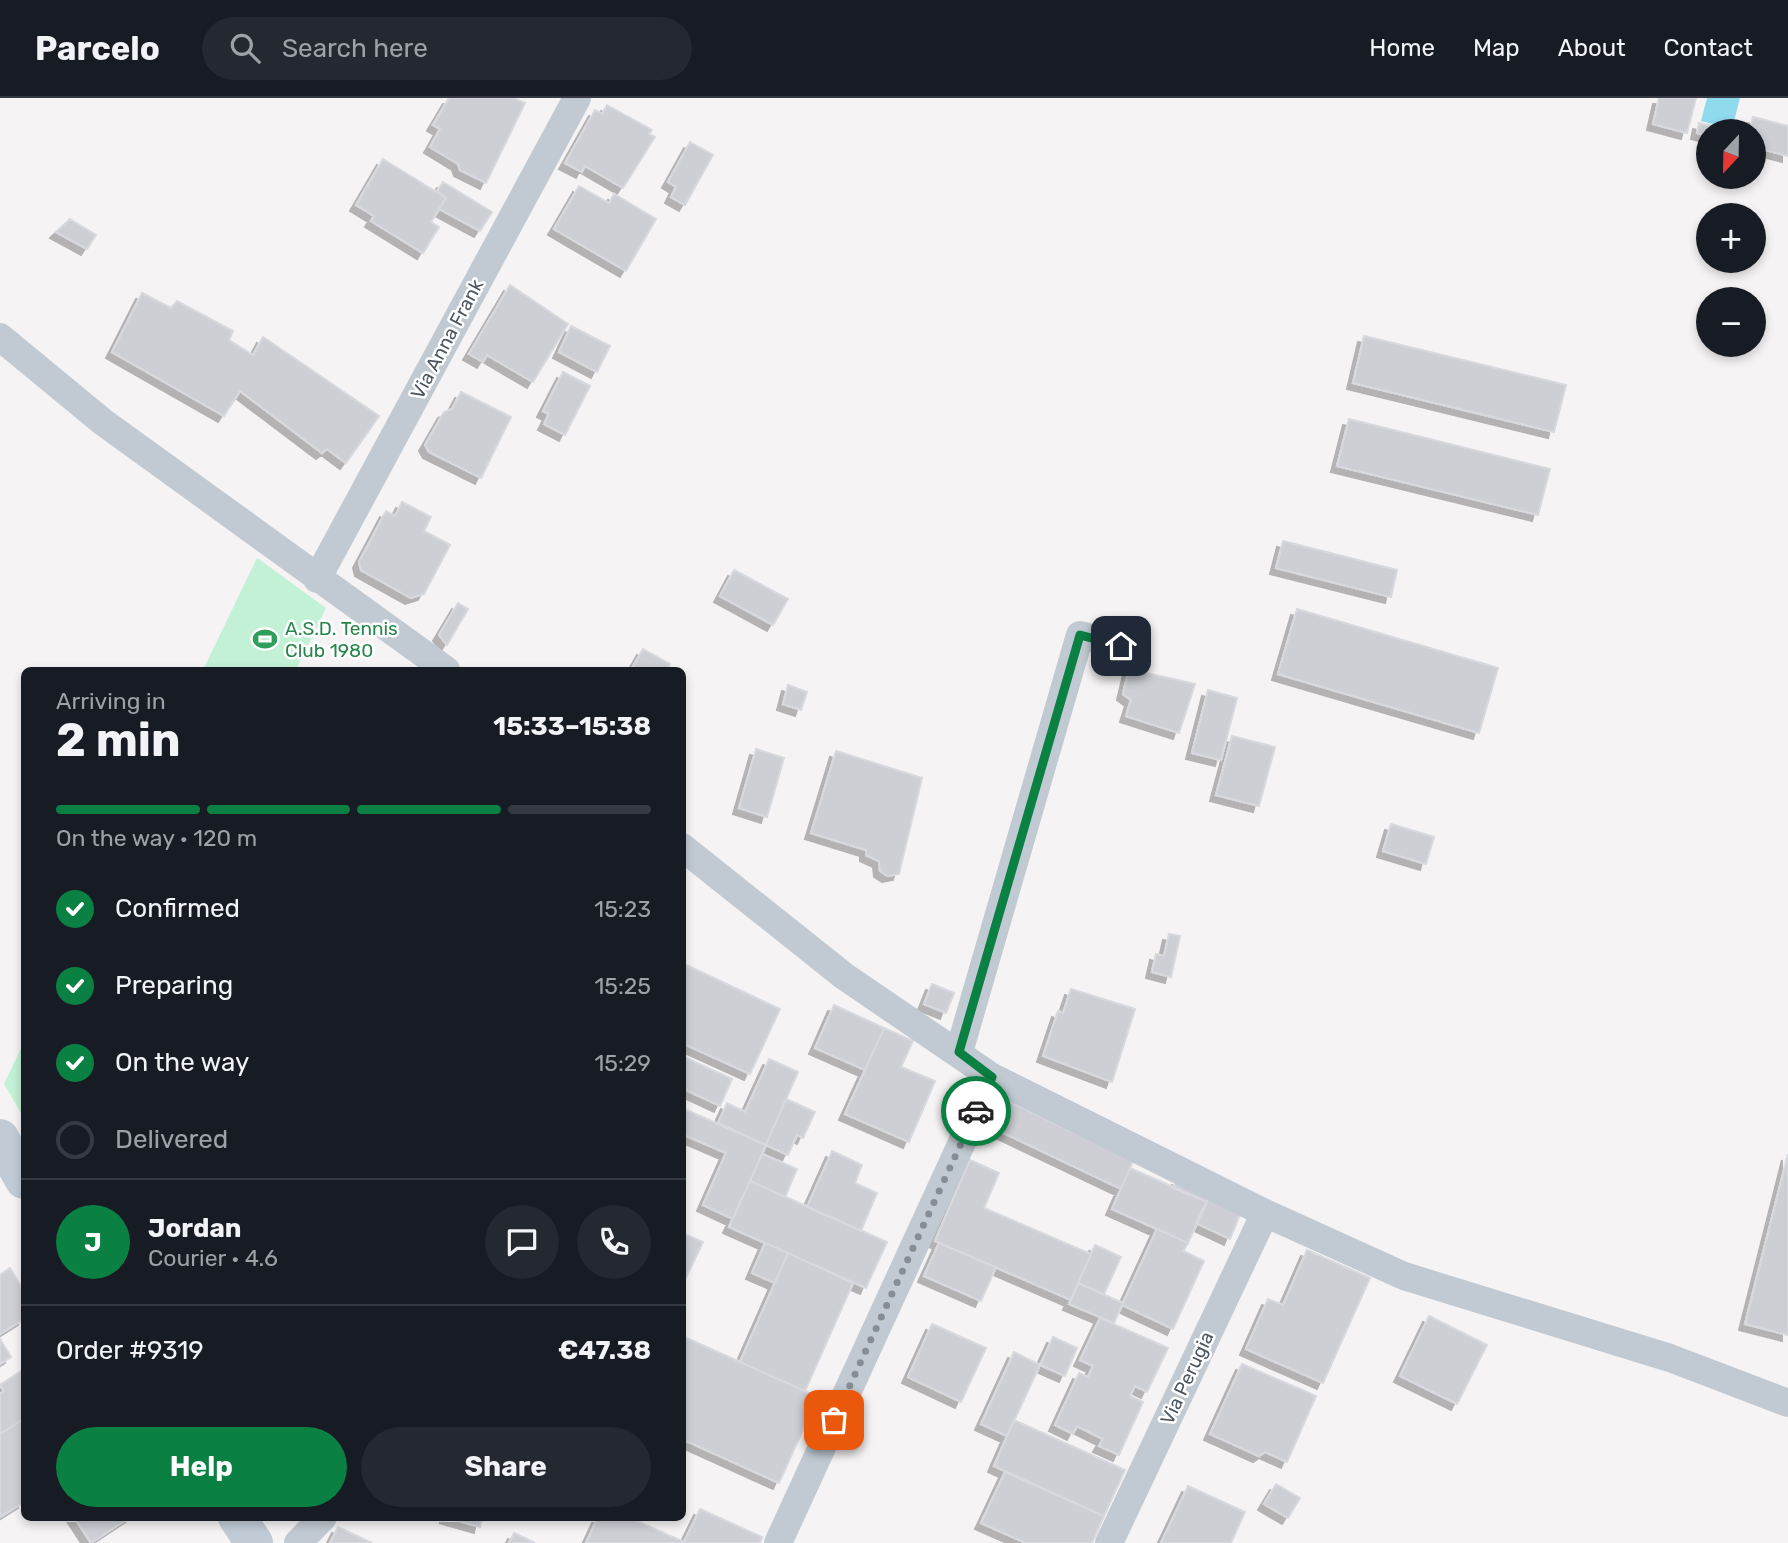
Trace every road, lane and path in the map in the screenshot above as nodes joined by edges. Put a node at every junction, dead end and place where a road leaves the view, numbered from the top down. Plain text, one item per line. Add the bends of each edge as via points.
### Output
1 (577, 98) edge
2 (0, 337) edge
3 (317, 579) junction
4 (1121, 646) dead end
5 (442, 667) edge
6 (686, 850) edge
7 (959, 1052) junction
8 (992, 1077) junction
9 (0, 1138) edge
10 (21, 1175) edge
11 (1265, 1213) junction
12 (1788, 1403) edge
13 (240, 1521) edge
14 (319, 1521) edge
15 (254, 1543) edge
16 (298, 1543) edge
17 (778, 1543) edge
18 (1109, 1543) edge

1 - 3 street, Via Anna Frank
2 - 3 street via 103,422
3 - 5 street
4 - 7 street via 1080,635
6 - 7 street via 844,976
7 - 8 street
8 - 11 street
8 - 17 street
9 - 10 main road
11 - 12 street via 1404,1276 1670,1358
11 - 18 street, Via Perugia
13 - 15 main road
14 - 16 street

